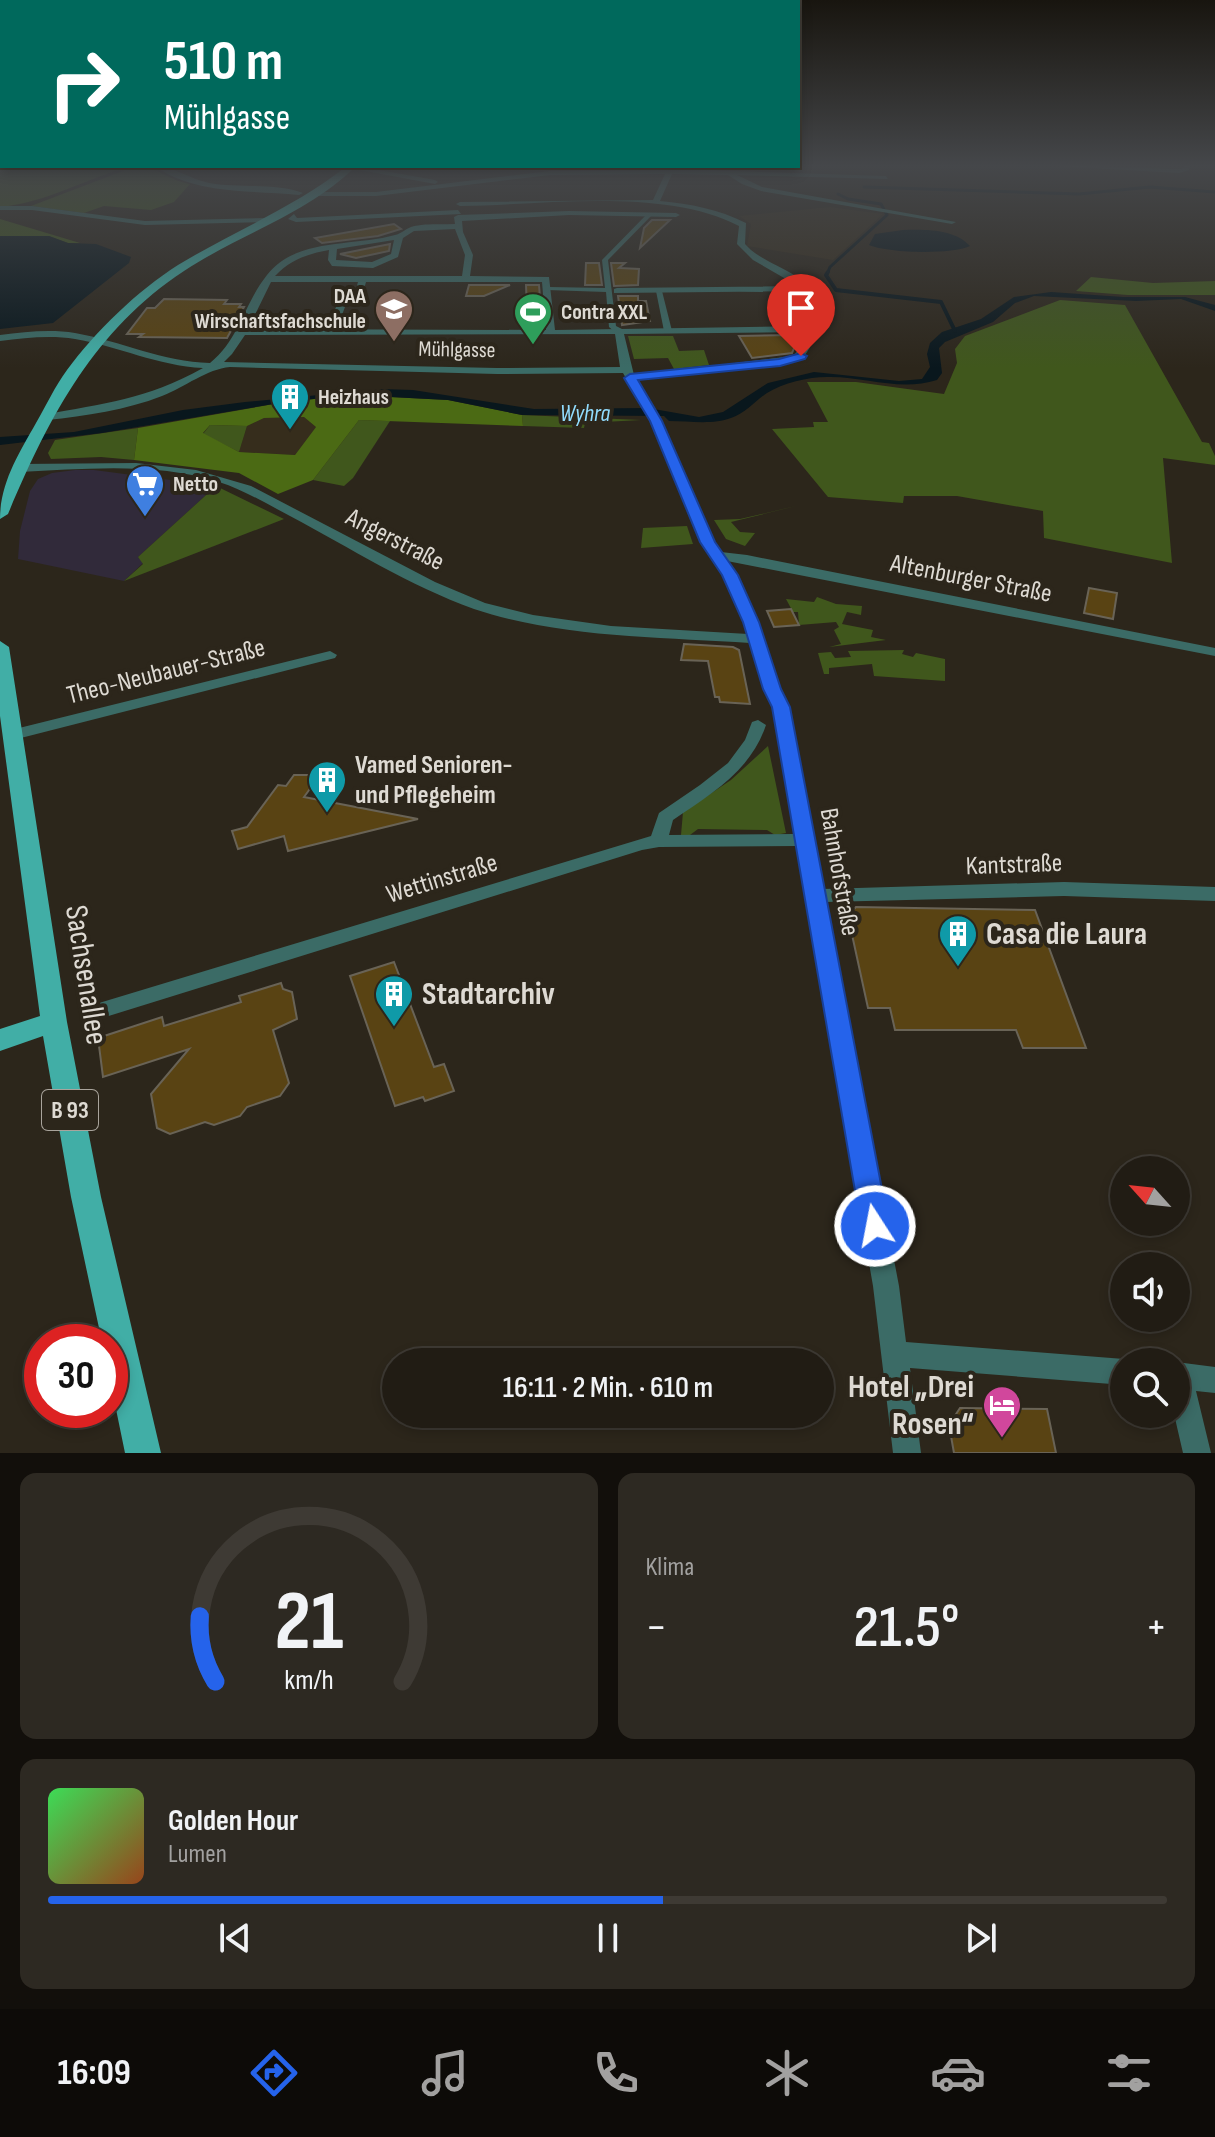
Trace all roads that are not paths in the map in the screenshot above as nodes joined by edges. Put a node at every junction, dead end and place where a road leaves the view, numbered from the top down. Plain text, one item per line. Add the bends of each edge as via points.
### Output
1 (245, 232) edge
2 (407, 232) edge
3 (463, 232) edge
4 (633, 232) edge
5 (742, 232) edge
6 (399, 237) junction
7 (333, 249) junction
8 (466, 277) junction
9 (363, 278) junction
10 (270, 279) junction
11 (806, 288) junction
12 (549, 289) junction
13 (612, 290) junction
14 (659, 291) junction
15 (335, 320) dead end
16 (810, 329) junction
17 (619, 331) junction
18 (668, 331) junction
19 (242, 332) junction
20 (551, 332) junction
21 (0, 338) edge
22 (99, 341) junction
23 (214, 366) junction
24 (628, 374) junction
25 (44, 422) junction
26 (23, 461) junction
27 (1, 506) edge
28 (718, 556) junction
29 (756, 639) junction
30 (0, 647) edge
31 (1215, 652) edge
32 (330, 655) dead end
33 (758, 725) dead end
34 (13, 735) junction
35 (807, 840) junction
36 (659, 841) junction
37 (1215, 894) edge
38 (814, 896) junction
39 (99, 1011) dead end
40 (54, 1022) junction
41 (0, 1040) edge
42 (894, 1354) junction
43 (1110, 1371) edge
44 (1190, 1377) edge
45 (1215, 1380) edge
46 (1190, 1426) edge
47 (143, 1453) edge
48 (907, 1453) edge
49 (1197, 1453) edge

1 - 22 main road via 159,284
2 - 6 street
3 - 8 street via 469,255
4 - 13 street via 605,260
5 - 11 street via 741,244 749,253 788,272
6 - 7 street
6 - 7 street via 395,255 373,265 335,264
7 - 10 street via 290,258
8 - 9 street
8 - 12 street via 539,278 548,281
9 - 10 street
9 - 15 street via 357,301 341,305
10 - 19 street
11 - 14 street
11 - 16 street via 811,298
12 - 13 street
12 - 20 street
13 - 14 street
13 - 17 street via 613,327
14 - 18 street
16 - 18 street
16 - 24 street, Mühlgasse via 805,353 796,359
17 - 18 street
17 - 20 street
17 - 24 street, Bahnhofstraße
19 - 20 street
19 - 23 street
21 - 22 street, Mühlgasse via 59,334
22 - 23 street, Mühlgasse via 191,367
22 - 25 main road via 72,372
23 - 24 street, Mühlgasse
23 - 25 street via 177,388
24 - 28 street, Bahnhofstraße via 656,421
25 - 26 main road
26 - 27 main road
26 - 29 street, Angerstraße via 105,464 219,478 430,585 480,606 533,619
28 - 29 street, Bahnhofstraße
28 - 31 street, Altenburger Straße
29 - 35 street, Bahnhofstraße via 781,707
30 - 34 main road, Sachsenallee / B 93
32 - 34 street, Theo-Neubauer-Straße
33 - 36 street via 750,746 724,775 665,817
34 - 40 main road, Sachsenallee / B 93
35 - 36 street, Wettinstraße
35 - 38 street, Bahnhofstraße
36 - 39 street, Wettinstraße via 622,848
37 - 38 street, Kantstraße via 1064,889
38 - 42 street, Bahnhofstraße
40 - 41 main road
40 - 47 main road, Sachsenallee / B 93 via 86,1197
42 - 43 street
42 - 48 street, Bahnhofstraße
44 - 45 street
46 - 49 street

